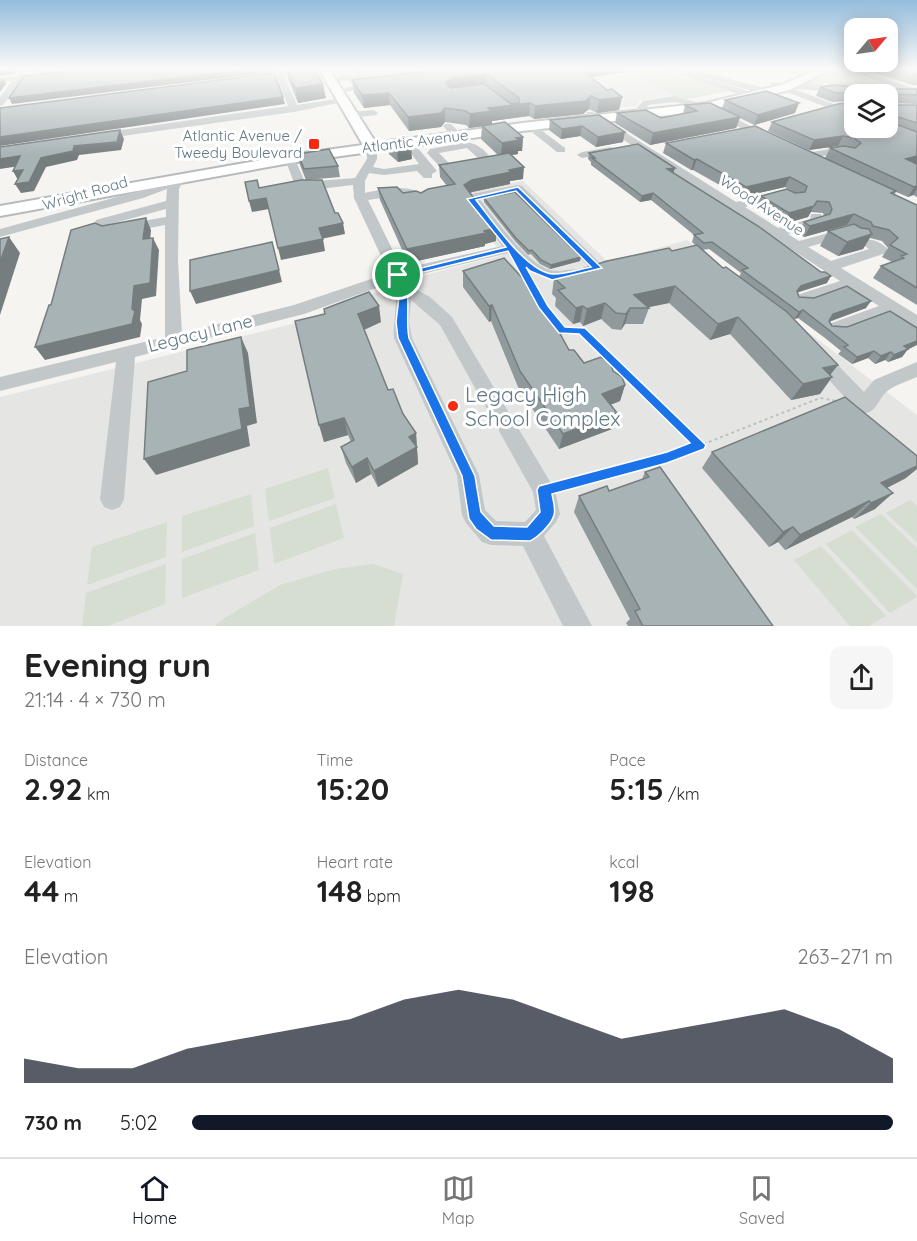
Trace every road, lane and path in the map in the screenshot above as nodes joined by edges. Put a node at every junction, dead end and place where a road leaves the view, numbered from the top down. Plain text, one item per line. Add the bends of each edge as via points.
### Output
1 (290, 98) edge
2 (308, 98) edge
3 (342, 98) edge
4 (711, 98) edge
5 (739, 98) edge
6 (813, 99) joint
7 (797, 104) edge
8 (832, 106) junction
9 (844, 106) edge
10 (706, 107) junction
11 (294, 108) junction
12 (12, 109) edge
13 (0, 111) edge
14 (844, 111) edge
15 (818, 112) edge
16 (373, 113) dead end
17 (352, 115) junction
18 (594, 117) junction
19 (523, 121) junction
20 (771, 125) edge
21 (753, 130) junction
22 (734, 134) edge
23 (450, 136) junction
24 (94, 137) edge
25 (408, 143) junction
26 (780, 143) edge
27 (370, 144) junction
28 (648, 148) junction
29 (561, 150) dead end
30 (849, 153) edge
31 (582, 155) dead end
32 (290, 159) junction
33 (468, 164) junction
34 (827, 165) edge
35 (363, 175) junction
36 (182, 176) junction
37 (96, 190) junction
38 (360, 198) junction
39 (422, 199) edge
40 (794, 199) edge
41 (173, 203) junction
42 (733, 206) junction
43 (11, 216) edge
44 (816, 217) edge
45 (173, 220) junction
46 (0, 233) edge
47 (776, 233) junction
48 (796, 246) junction
49 (511, 248) junction
50 (829, 267) junction
51 (401, 282) junction
52 (852, 282) junction
53 (538, 298) edge
54 (803, 299) edge
55 (892, 307) junction
56 (544, 308) edge
57 (917, 323) edge
58 (835, 328) edge
59 (174, 339) junction
60 (808, 346) edge
61 (126, 352) junction
62 (917, 369) edge
63 (0, 384) edge
64 (865, 406) junction
65 (700, 445) junction
66 (544, 490) junction
67 (112, 499) dead end
68 (530, 534) junction
69 (578, 626) edge

1 - 11 street
2 - 11 street
3 - 17 main road
4 - 18 main road, Atlantic Avenue
5 - 10 main road, Atlantic Avenue
6 - 7 street
6 - 8 street
8 - 9 street
8 - 14 street
8 - 15 street
10 - 18 main road, Atlantic Avenue
10 - 21 street
11 - 24 street
12 - 13 street
16 - 17 street
17 - 27 main road
18 - 19 main road, Atlantic Avenue
18 - 28 street, Wood Avenue
19 - 23 main road, Atlantic Avenue
19 - 29 street
20 - 21 street
21 - 22 street
21 - 26 street
23 - 25 main road, Atlantic Avenue
23 - 27 main road, Atlantic Avenue
23 - 33 street
23 - 33 street via 473,146 485,157 484,161
23 - 33 street via 432,153 447,168
25 - 27 main road, Atlantic Avenue
25 - 35 street via 430,168 428,177 388,182 384,172
27 - 32 main road, Atlantic Avenue
27 - 35 street via 372,159
27 - 36 main road, Atlantic Avenue
28 - 31 street
28 - 42 street, Wood Avenue
30 - 34 street via 840,150 803,154
32 - 35 street via 300,185
32 - 36 main road, Atlantic Avenue
35 - 38 street
36 - 37 main road, Atlantic Avenue
36 - 41 street via 173,188
36 - 43 street, Wright Road via 139,195
37 - 43 main road, Atlantic Avenue
37 - 43 street, Wright Road
38 - 39 street via 398,192 413,193
38 - 51 street
40 - 42 street via 784,193
41 - 45 street
41 - 45 street via 101,223 100,229 108,232
42 - 47 street, Wood Avenue
43 - 46 street, Wright Road
44 - 47 street via 817,221
45 - 59 street
47 - 48 street, Wood Avenue
48 - 50 street, Wood Avenue
48 - 50 street via 848,231 881,250
49 - 49 street via 533,270 552,277 603,267 518,189 472,198
49 - 51 street, Legacy Lane
49 - 53 path
50 - 52 street, Wood Avenue
51 - 59 street, Legacy Lane
51 - 66 street via 446,321
51 - 68 street via 404,338 468,476 474,515 491,533
52 - 54 street
52 - 55 street, Wood Avenue
55 - 57 street, Wood Avenue
55 - 58 street
56 - 65 path via 563,331 582,330
59 - 61 street, Legacy Lane
60 - 64 street
61 - 63 street, Legacy Lane
61 - 67 street
62 - 64 street via 880,385
64 - 65 path via 820,398
65 - 66 path via 667,458
66 - 68 street via 548,514
68 - 69 street

